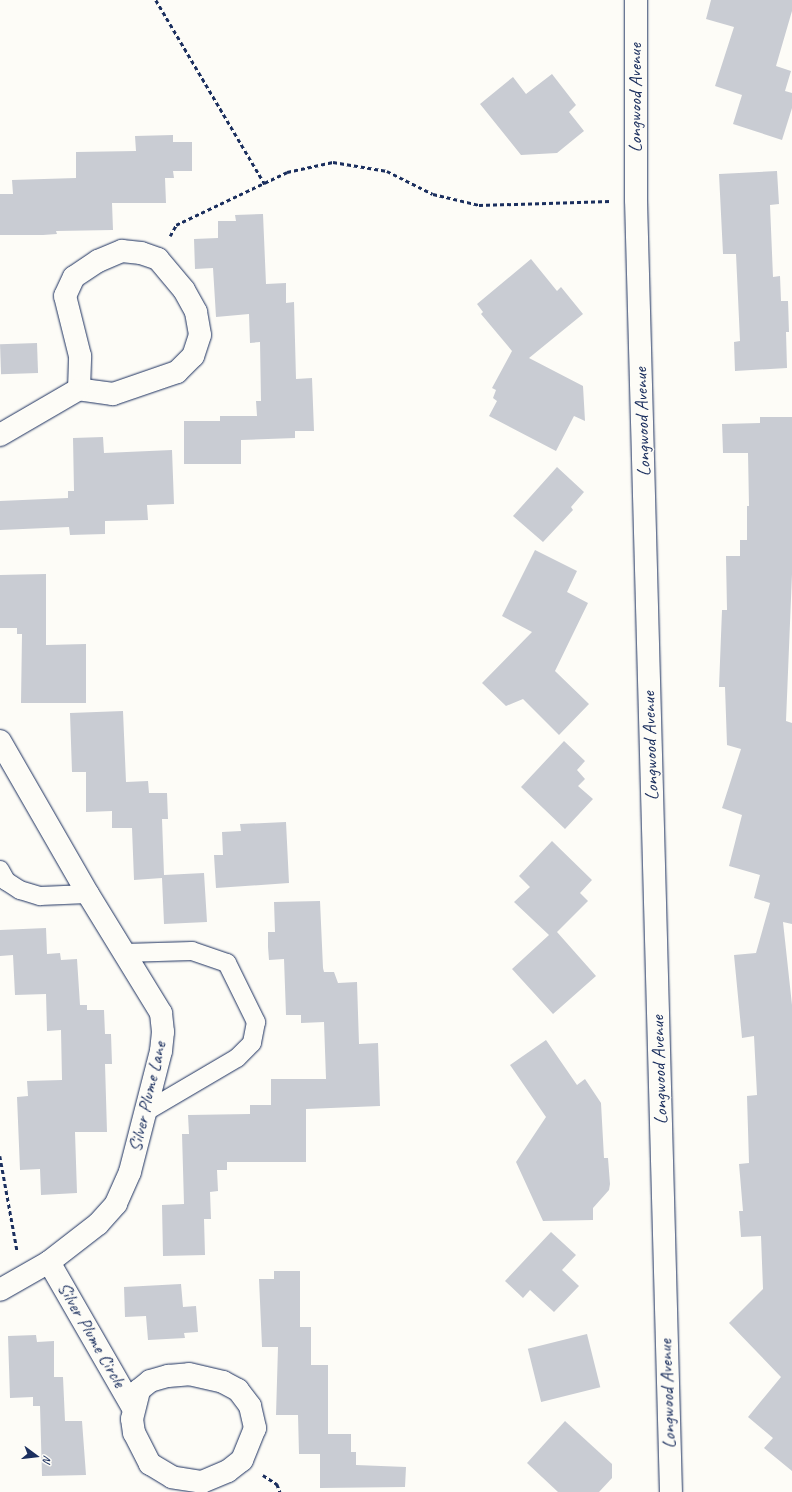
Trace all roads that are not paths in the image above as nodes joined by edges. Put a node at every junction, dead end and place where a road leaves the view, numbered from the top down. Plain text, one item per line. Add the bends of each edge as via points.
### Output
1 (636, 0) edge
2 (79, 389) junction
3 (0, 435) edge
4 (0, 741) edge
5 (0, 870) edge
6 (88, 894) junction
7 (124, 953) junction
8 (145, 1112) junction
9 (49, 1262) junction
10 (0, 1290) edge
11 (133, 1408) junction
12 (671, 1492) edge

1 - 12 street, Longwood Avenue via 636,200
2 - 2 street via 113,394 177,372 192,356 200,335 196,312 184,290 158,259 141,253 122,251 98,261 74,276 65,296 80,356
2 - 3 street
4 - 6 street, Silver Plume Lane
5 - 6 lane via 6,881 20,890 40,896
6 - 7 street, Silver Plume Lane
7 - 8 street, Silver Plume Lane via 161,1013 161,1051
7 - 8 lane via 192,951 227,963 256,1022 252,1042 237,1058
8 - 9 street, Silver Plume Lane via 130,1172 116,1204 98,1224
9 - 10 street, Silver Plume Lane
9 - 11 street, Silver Plume Circle
11 - 11 street, Silver Plume Circle via 134,1433 144,1455 161,1472 184,1480 202,1482 228,1471 242,1460 255,1428 250,1406 238,1390 206,1376 168,1376 150,1381 140,1390

